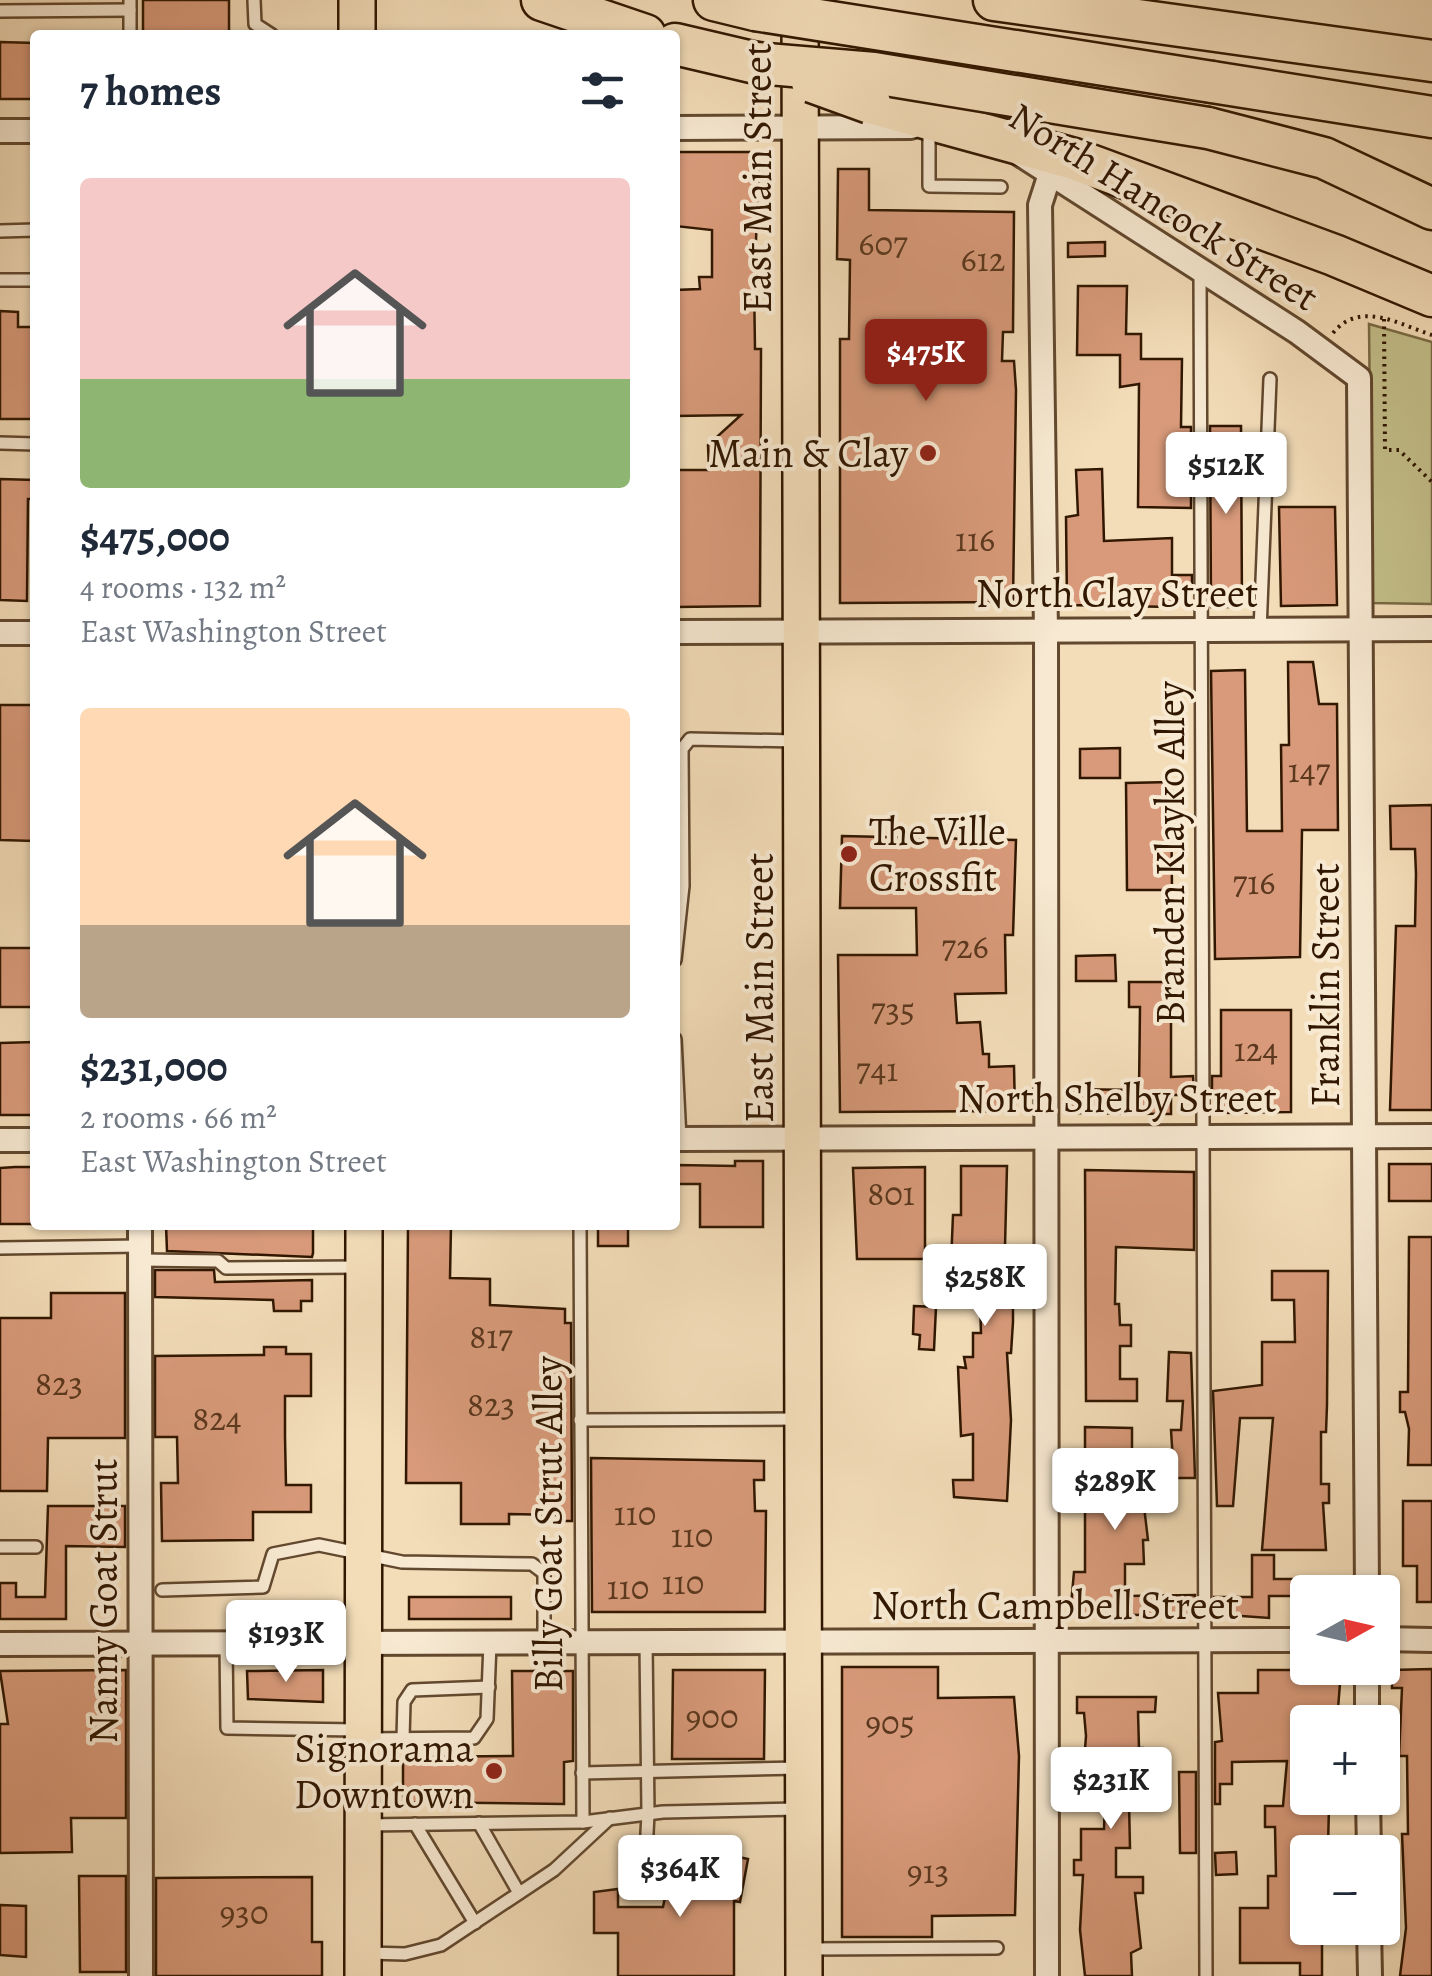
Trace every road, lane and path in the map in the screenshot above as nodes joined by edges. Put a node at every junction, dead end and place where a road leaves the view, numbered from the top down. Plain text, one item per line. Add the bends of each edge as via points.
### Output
1 (254, 0) edge
2 (356, 0) edge
3 (542, 0) edge
4 (714, 0) edge
5 (800, 0) edge
6 (994, 0) edge
7 (130, 5) edge
8 (0, 10) edge
9 (264, 30) edge
10 (357, 30) edge
11 (630, 30) edge
12 (680, 45) edge
13 (1432, 61) edge
14 (756, 63) junction
15 (1432, 116) edge
16 (929, 126) junction
17 (680, 128) edge
18 (798, 130) junction
19 (0, 131) edge
20 (30, 131) edge
21 (1049, 177) junction
22 (1001, 187) dead end
23 (1432, 209) edge
24 (0, 230) edge
25 (30, 230) edge
26 (1334, 255) junction
27 (1200, 270) junction
28 (1432, 278) edge
29 (0, 280) edge
30 (30, 280) edge
31 (1432, 296) edge
32 (1384, 319) junction
33 (1432, 335) edge
34 (1320, 348) junction
35 (1359, 378) joint
36 (1270, 379) dead end
37 (0, 443) edge
38 (30, 444) edge
39 (1432, 482) edge
40 (1359, 629) junction
41 (1432, 629) edge
42 (802, 631) junction
43 (1260, 631) junction
44 (680, 632) edge
45 (1046, 632) junction
46 (1201, 632) junction
47 (0, 633) edge
48 (30, 633) edge
49 (802, 741) junction
50 (680, 914) edge
51 (801, 1136) junction
52 (1044, 1136) junction
53 (1204, 1136) junction
54 (1364, 1136) junction
55 (1432, 1136) edge
56 (680, 1139) edge
57 (0, 1140) edge
58 (30, 1140) edge
59 (364, 1230) edge
60 (580, 1230) edge
61 (140, 1244) edge
62 (0, 1248) edge
63 (364, 1267) junction
64 (580, 1420) junction
65 (802, 1420) junction
66 (0, 1546) edge
67 (36, 1546) dead end
68 (361, 1552) junction
69 (1367, 1575) edge
70 (162, 1590) dead end
71 (1400, 1639) edge
72 (1290, 1640) edge
73 (1432, 1640) edge
74 (141, 1642) junction
75 (646, 1642) junction
76 (1046, 1642) junction
77 (1207, 1642) junction
78 (226, 1643) junction
79 (361, 1643) junction
80 (544, 1643) junction
81 (803, 1643) junction
82 (0, 1644) edge
83 (490, 1644) junction
84 (582, 1644) junction
85 (489, 1688) junction
86 (362, 1734) junction
87 (403, 1738) junction
88 (803, 1767) junction
89 (582, 1773) junction
90 (648, 1773) junction
91 (803, 1809) junction
92 (648, 1814) junction
93 (610, 1818) junction
94 (583, 1822) junction
95 (415, 1824) junction
96 (479, 1824) junction
97 (362, 1825) junction
98 (644, 1890) dead end
99 (519, 1893) junction
100 (475, 1923) junction
101 (1369, 1945) edge
102 (998, 1948) dead end
103 (804, 1962) edge
104 (363, 1965) edge
105 (142, 1976) edge
106 (1047, 1976) edge
107 (1206, 1976) edge
108 (1370, 1976) edge

1 - 9 lane via 254,24
2 - 10 main road
3 - 11 highway
4 - 15 highway, bridge
5 - 18 main road, East Main Street
6 - 13 highway
7 - 8 lane
12 - 14 highway
14 - 23 highway, bridge via 874,73 1208,128 1324,158
14 - 26 highway, bridge via 870,103 1074,159
16 - 18 street, North Hancock Street
16 - 21 street, North Hancock Street via 991,139
16 - 22 lane via 929,186
17 - 18 street, North Hancock Street
18 - 42 main road, East Main Street
19 - 20 street
21 - 27 street, North Hancock Street
21 - 45 street via 1040,204
24 - 25 lane
26 - 28 highway
26 - 31 highway
27 - 34 street, North Hancock Street
27 - 46 lane, Branden Klayko Alley
29 - 30 lane
32 - 33 path
32 - 34 path via 1359,314 1344,320
32 - 39 path via 1385,450 1400,450
34 - 35 street, North Hancock Street
35 - 40 street, Franklin Street
36 - 43 lane
37 - 38 lane
40 - 41 street, North Clay Street
40 - 43 street, North Clay Street
40 - 54 street, Franklin Street
42 - 44 street, North Clay Street
42 - 45 street, North Clay Street
42 - 49 main road, East Main Street
43 - 46 street, North Clay Street
45 - 46 street, North Clay Street
45 - 52 street
46 - 53 lane, Branden Klayko Alley
47 - 48 street
49 - 50 lane via 690,739 682,749
49 - 51 main road, East Main Street
51 - 52 street, North Shelby Street
51 - 56 street, North Shelby Street
51 - 65 main road, East Main Street
52 - 53 street, North Shelby Street
52 - 76 street
53 - 54 street, North Shelby Street
53 - 77 lane, Branden Klayko Alley
54 - 55 street, North Shelby Street
54 - 69 street, Franklin Street
57 - 58 street
59 - 63 main road
60 - 64 lane, Billy Goat Strut Alley
61 - 62 lane
61 - 63 lane via 226,1268
61 - 74 street, Nanny Goat Strut
63 - 68 main road
64 - 65 lane
64 - 84 lane, Billy Goat Strut Alley
65 - 81 main road, East Main Street
66 - 67 lane
68 - 70 lane via 319,1545 274,1554 262,1587
68 - 79 main road
68 - 80 lane via 402,1562 532,1564 544,1573
71 - 73 street
72 - 77 street, North Campbell Street
74 - 78 street, North Campbell Street
74 - 82 street, North Campbell Street
74 - 105 street, Nanny Goat Strut
75 - 81 street, North Campbell Street
75 - 84 street, North Campbell Street
75 - 90 lane
76 - 77 street, North Campbell Street
76 - 81 street, North Campbell Street
76 - 106 street
77 - 107 lane, Branden Klayko Alley
78 - 79 street, North Campbell Street
78 - 86 lane via 227,1728
79 - 83 street, North Campbell Street
79 - 86 main road
80 - 83 street, North Campbell Street
80 - 84 street, North Campbell Street
81 - 88 main road, East Main Street
83 - 85 lane
84 - 89 lane, Billy Goat Strut Alley
85 - 87 lane via 487,1719 474,1738
85 - 87 lane via 412,1690 404,1702
86 - 87 lane
86 - 97 main road
88 - 90 lane
88 - 91 main road, East Main Street
89 - 90 lane
89 - 94 lane, Billy Goat Strut Alley
90 - 92 lane
91 - 92 lane
91 - 103 main road, East Main Street
92 - 93 lane
92 - 98 lane
93 - 94 lane
93 - 99 lane
94 - 96 lane
95 - 96 lane
95 - 97 lane
95 - 100 lane
96 - 99 lane
97 - 104 main road
99 - 100 lane
100 - 104 lane via 441,1945
101 - 108 street
102 - 103 lane

